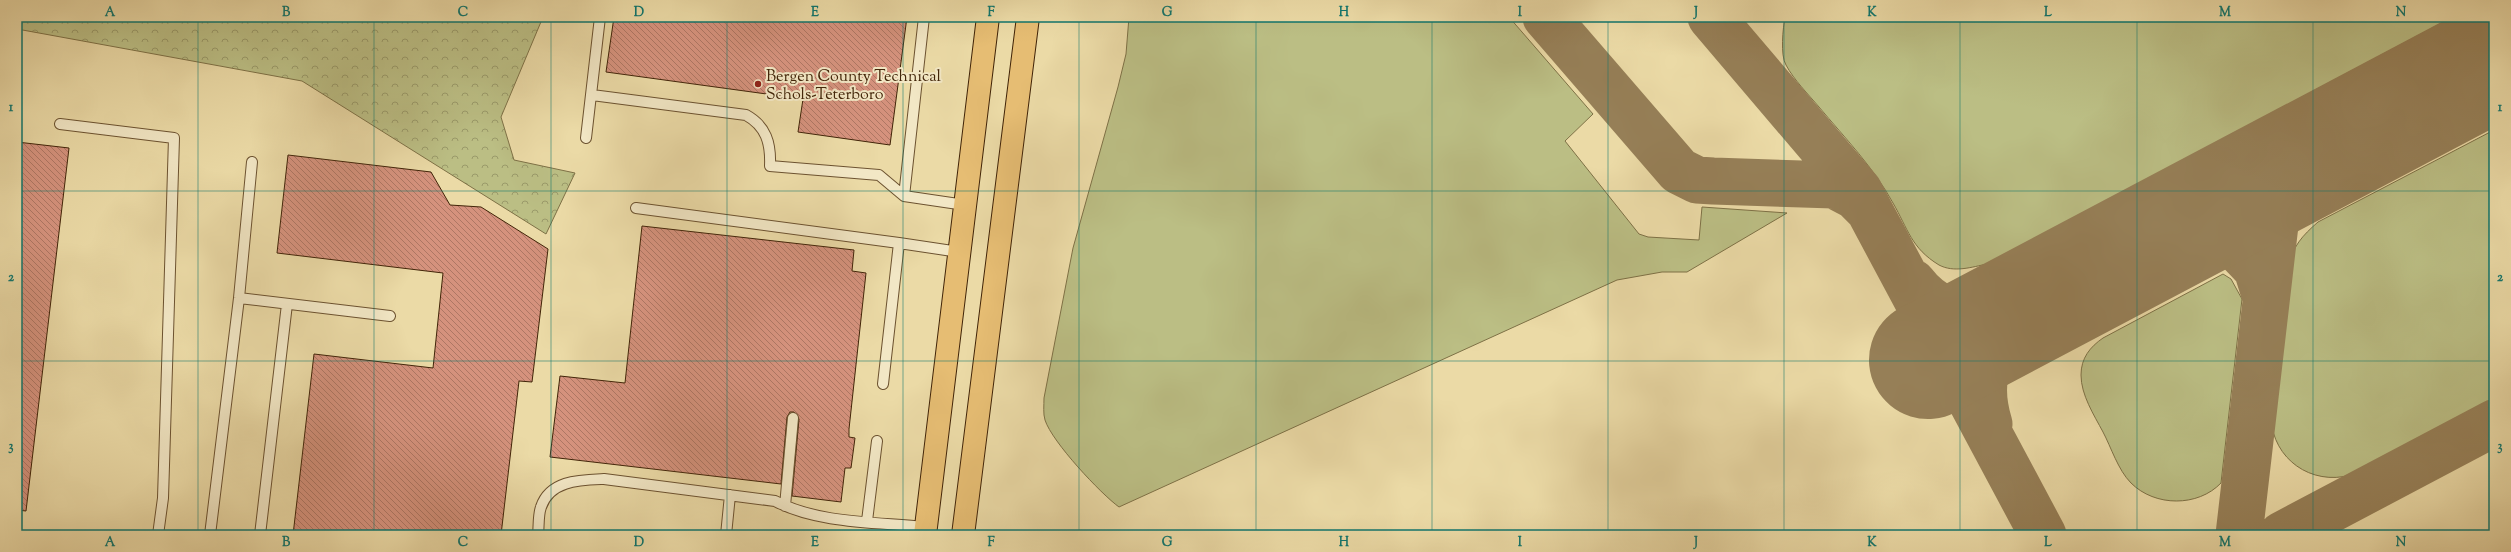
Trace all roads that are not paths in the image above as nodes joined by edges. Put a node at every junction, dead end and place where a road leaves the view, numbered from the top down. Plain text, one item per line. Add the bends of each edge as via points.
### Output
1 (600, 17) edge
2 (924, 17) edge
3 (988, 17) edge
4 (1028, 17) edge
5 (592, 95) junction
6 (60, 124) dead end
7 (586, 138) dead end
8 (252, 162) dead end
9 (904, 196) junction
10 (964, 205) junction
11 (636, 208) dead end
12 (899, 243) junction
13 (959, 252) junction
14 (239, 298) junction
15 (288, 304) junction
16 (390, 316) dead end
17 (883, 384) dead end
18 (793, 418) dead end
19 (877, 440) dead end
20 (730, 495) junction
21 (784, 506) junction
22 (867, 521) junction
23 (925, 531) edge
24 (158, 535) edge
25 (210, 535) edge
26 (260, 535) edge
27 (538, 535) edge
28 (726, 535) edge
29 (963, 535) edge

1 - 5 lane
2 - 9 lane
3 - 10 highway
4 - 29 highway
5 - 7 lane
5 - 9 lane via 746,115 757,121 766,135 771,148 770,166 879,175
6 - 24 lane via 174,138 163,498
8 - 14 lane
9 - 10 lane
10 - 13 highway
11 - 12 lane
12 - 13 lane
12 - 17 lane
13 - 23 highway
14 - 15 lane
14 - 25 lane
15 - 16 lane
15 - 26 lane
18 - 21 lane
19 - 22 lane
20 - 21 lane via 775,501
20 - 27 lane via 604,479 579,480 561,485 547,496 541,507
20 - 28 lane
21 - 22 lane via 793,510
22 - 23 lane

